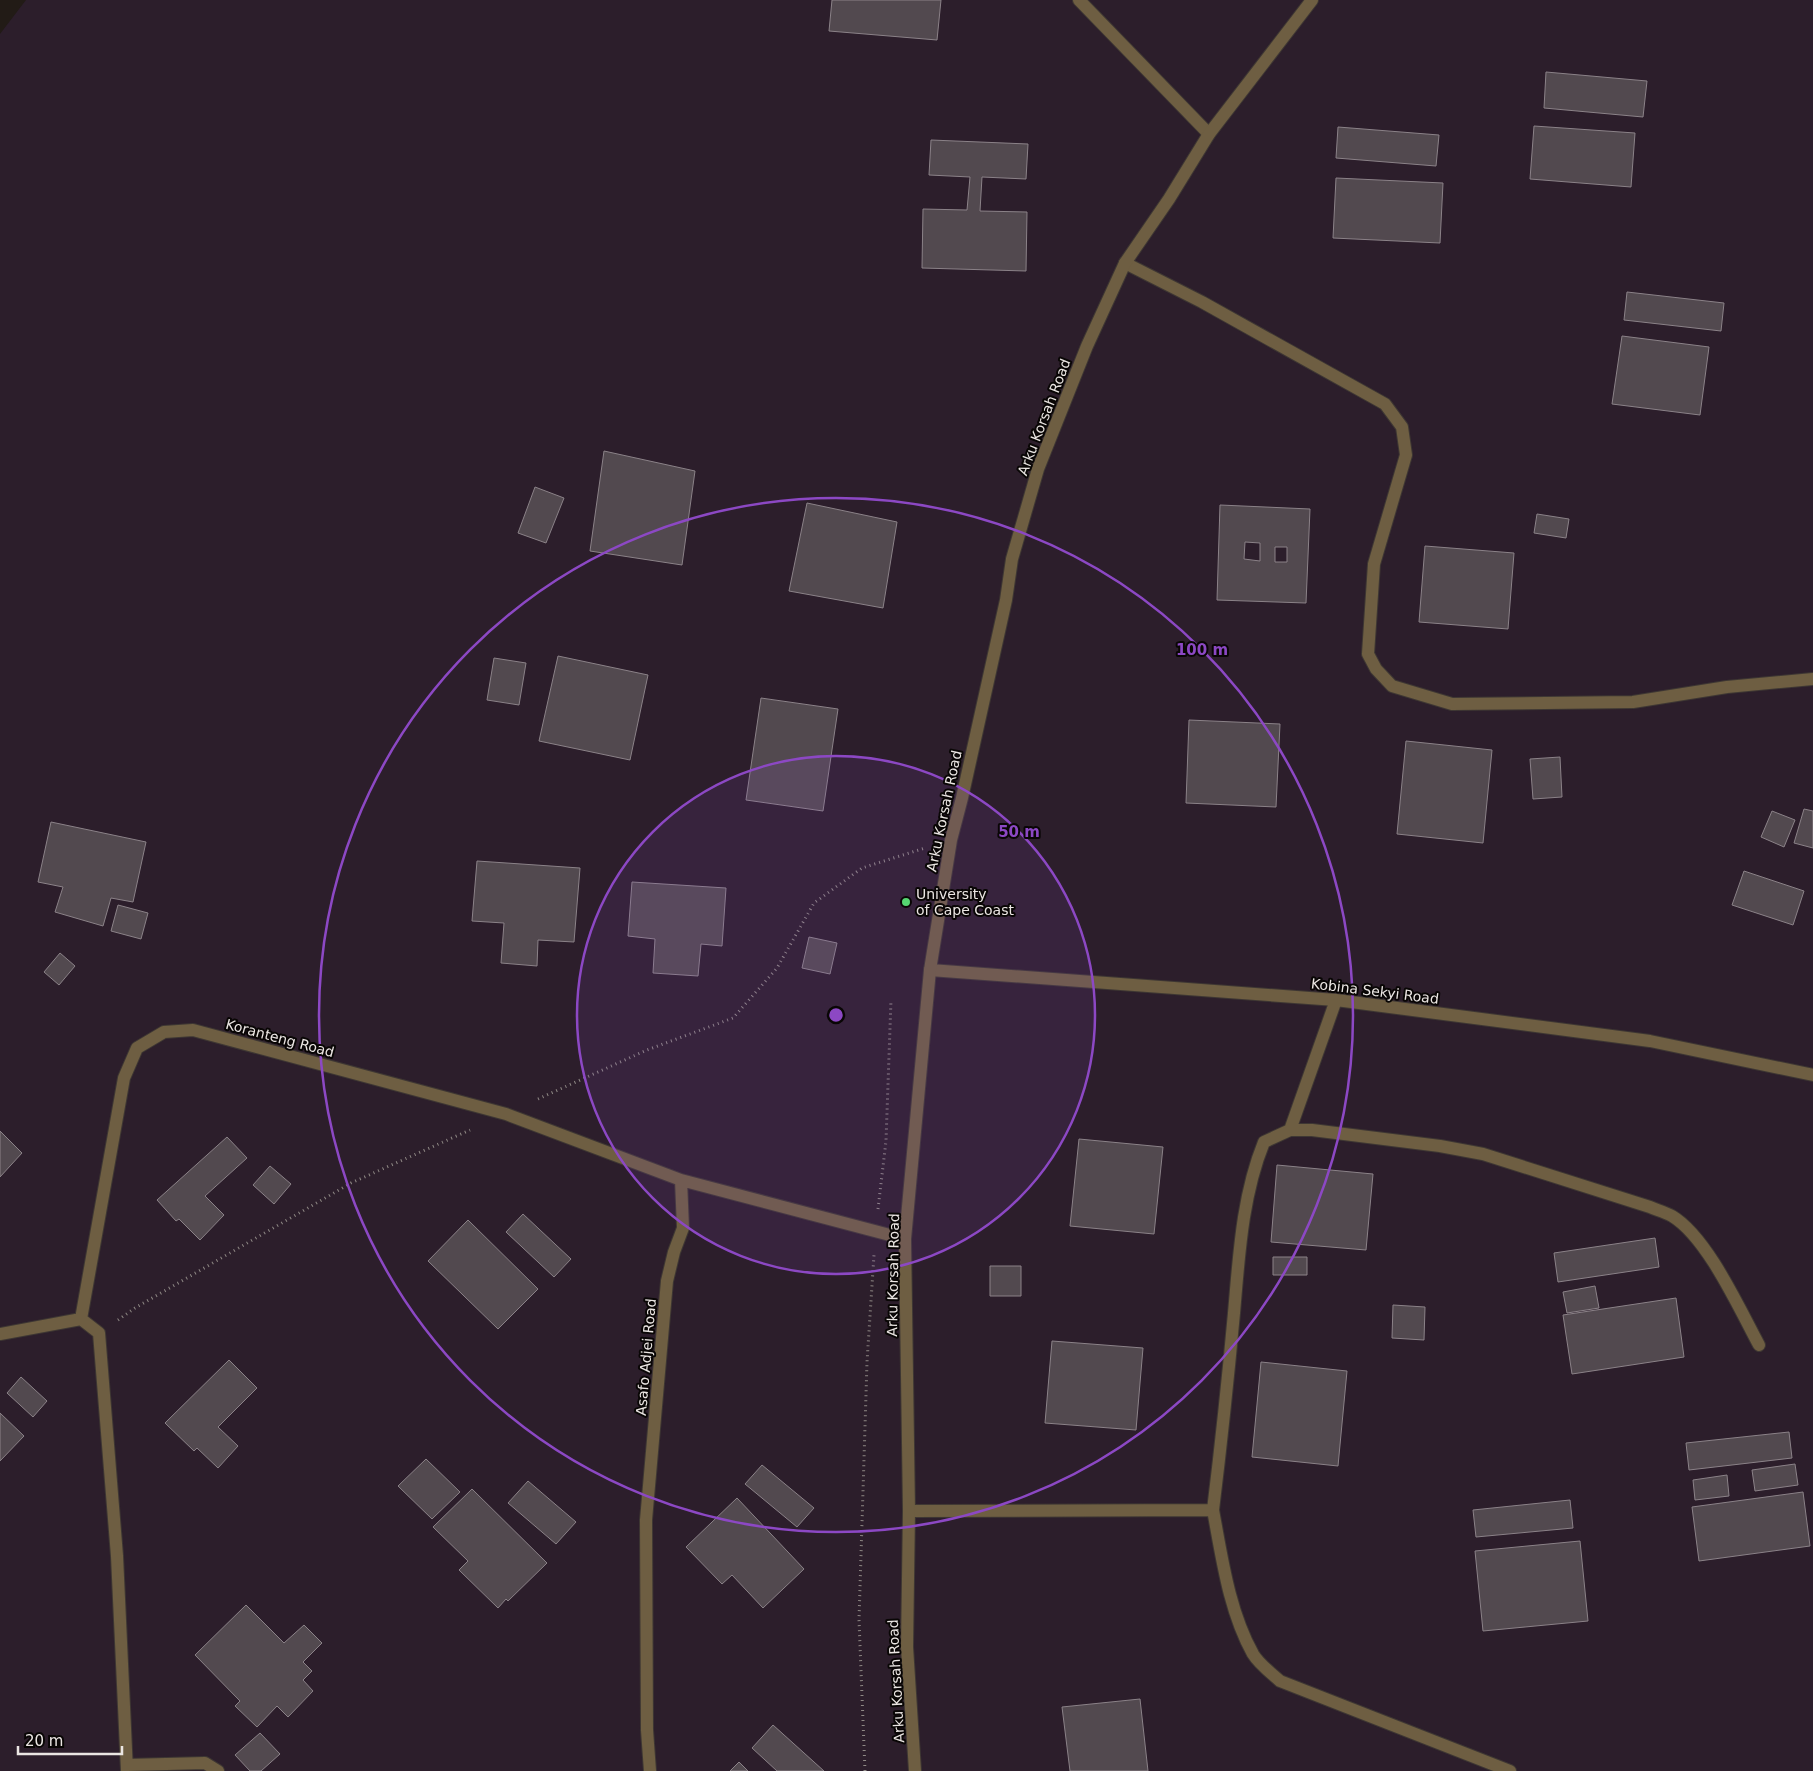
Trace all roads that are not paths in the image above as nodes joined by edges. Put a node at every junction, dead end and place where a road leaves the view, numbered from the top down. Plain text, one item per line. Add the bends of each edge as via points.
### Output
1 (1079, 0) edge
2 (1312, 0) edge
3 (1209, 134) junction
4 (1125, 263) junction
5 (1813, 679) edge
6 (930, 970) junction
7 (1336, 1000) junction
8 (1813, 1075) edge
9 (1290, 1130) junction
10 (681, 1180) junction
11 (905, 1239) junction
12 (81, 1319) junction
13 (0, 1334) edge
14 (1759, 1345) dead end
15 (1213, 1510) junction
16 (909, 1511) junction
17 (127, 1768) edge
18 (218, 1771) edge
19 (650, 1771) edge
20 (915, 1771) edge
21 (1510, 1771) edge

1 - 3 street
2 - 3 street, Arku Korsah Road
3 - 4 street, Arku Korsah Road
4 - 5 street via 1385,404 1402,427 1406,455 1374,564 1368,654 1376,669 1392,686 1452,704 1632,702 1726,687
4 - 6 street, Arku Korsah Road via 1087,346 1038,469 1012,559 1004,609 951,840
6 - 7 street, Kobina Sekyi Road
6 - 11 street, Arku Korsah Road
7 - 8 street, Kobina Sekyi Road via 1650,1040
7 - 9 street
9 - 14 street via 1312,1130 1483,1154 1672,1216 1693,1234 1712,1259
9 - 15 street via 1264,1142 1256,1162 1244,1219
10 - 11 street
10 - 12 street, Koranteng Road via 506,1114 193,1030 164,1032 137,1048 124,1078
10 - 19 street, Asafo Adjei Road via 683,1228 667,1281 646,1520
11 - 16 street, Arku Korsah Road
12 - 13 street
12 - 17 street via 99,1333 117,1556
15 - 16 street
15 - 21 street via 1239,1622 1254,1655 1280,1681
16 - 20 street, Arku Korsah Road via 907,1647
17 - 18 street via 205,1764

